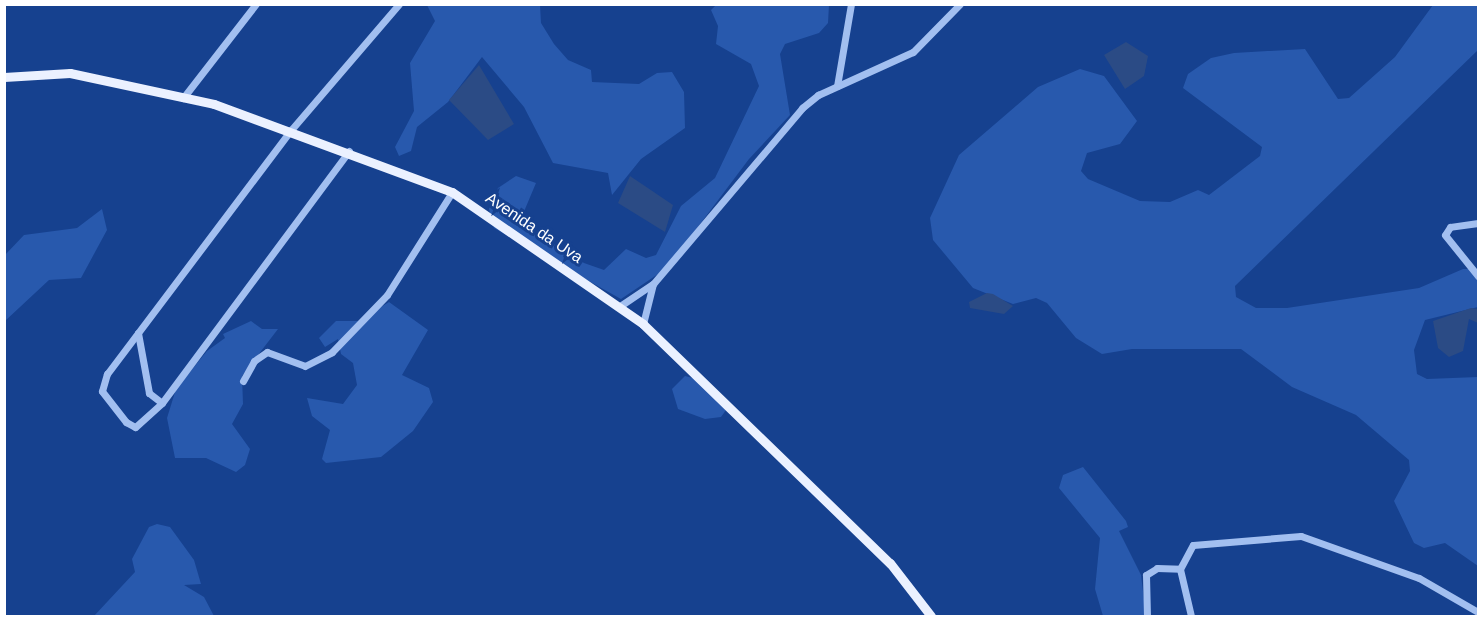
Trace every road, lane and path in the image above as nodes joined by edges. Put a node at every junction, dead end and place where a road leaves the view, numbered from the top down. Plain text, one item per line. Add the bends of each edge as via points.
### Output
1 (256, 4) edge
2 (399, 4) edge
3 (851, 4) edge
4 (960, 4) edge
5 (4, 77) edge
6 (837, 86) junction
7 (183, 98) junction
8 (291, 130) junction
9 (349, 151) junction
10 (452, 192) junction
11 (1479, 223) edge
12 (1479, 276) edge
13 (653, 284) junction
14 (620, 306) junction
15 (643, 324) junction
16 (138, 333) junction
17 (243, 381) dead end
18 (162, 404) junction
19 (1180, 569) junction
20 (1479, 612) edge
21 (932, 616) edge
22 (1147, 616) edge
23 (1191, 616) edge

1 - 7 street
2 - 8 street
3 - 6 street
4 - 6 street via 913,52
5 - 7 main road, Avenida da Uva via 70,73
6 - 13 street via 818,95 783,128
7 - 8 main road, Avenida da Uva
8 - 9 main road, Avenida da Uva
8 - 16 street
9 - 10 main road, Avenida da Uva
9 - 18 street
10 - 14 main road, Avenida da Uva
10 - 17 street via 387,296 332,352 305,366 267,352 254,361
11 - 12 street via 1450,227 1445,236
13 - 14 street
13 - 15 street
14 - 15 main road, Avenida da Uva
15 - 21 main road, Avenida da Uva via 890,563
16 - 18 street via 149,393
16 - 18 street via 107,374 102,391 132,426
19 - 20 street via 1193,544 1301,536 1419,578
19 - 22 street via 1157,568 1146,575
19 - 23 street

